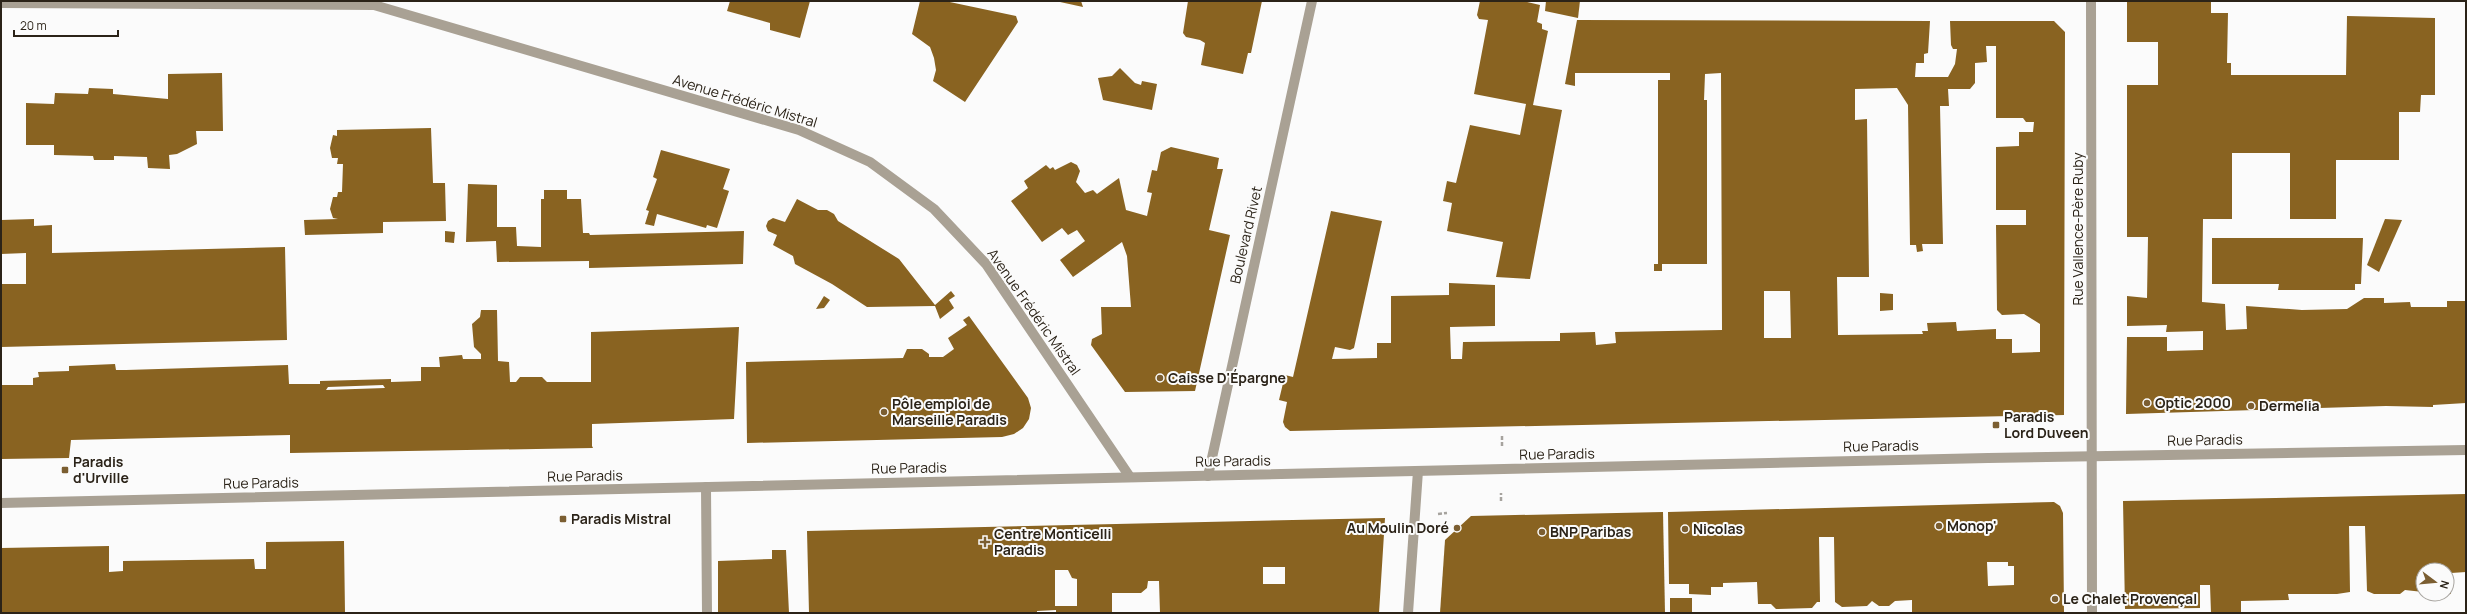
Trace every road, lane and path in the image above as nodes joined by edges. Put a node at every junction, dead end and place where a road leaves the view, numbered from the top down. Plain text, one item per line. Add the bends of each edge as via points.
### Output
1 (1312, 1) edge
2 (2091, 1) edge
3 (1, 3) edge
4 (261, 3) edge
5 (374, 3) edge
6 (2466, 450) edge
7 (2093, 456) junction
8 (1418, 471) junction
9 (1208, 476) junction
10 (1130, 477) junction
11 (706, 487) junction
12 (1, 503) edge
13 (708, 613) edge
14 (1408, 613) edge
15 (2092, 613) edge

1 - 9 street, Boulevard Rivet
2 - 7 street, Rue Vallence-Père Ruby
3 - 4 street
4 - 5 street, Avenue Frédéric Mistral
5 - 10 street, Avenue Frédéric Mistral via 799,130 870,162 934,209 986,264
6 - 7 street, Rue Paradis
7 - 8 street, Rue Paradis
7 - 15 street, Rue Vallence-Père Ruby
8 - 9 street, Rue Paradis
8 - 14 street
9 - 10 street, Rue Paradis
10 - 11 street, Rue Paradis
11 - 12 street, Rue Paradis
11 - 13 street

